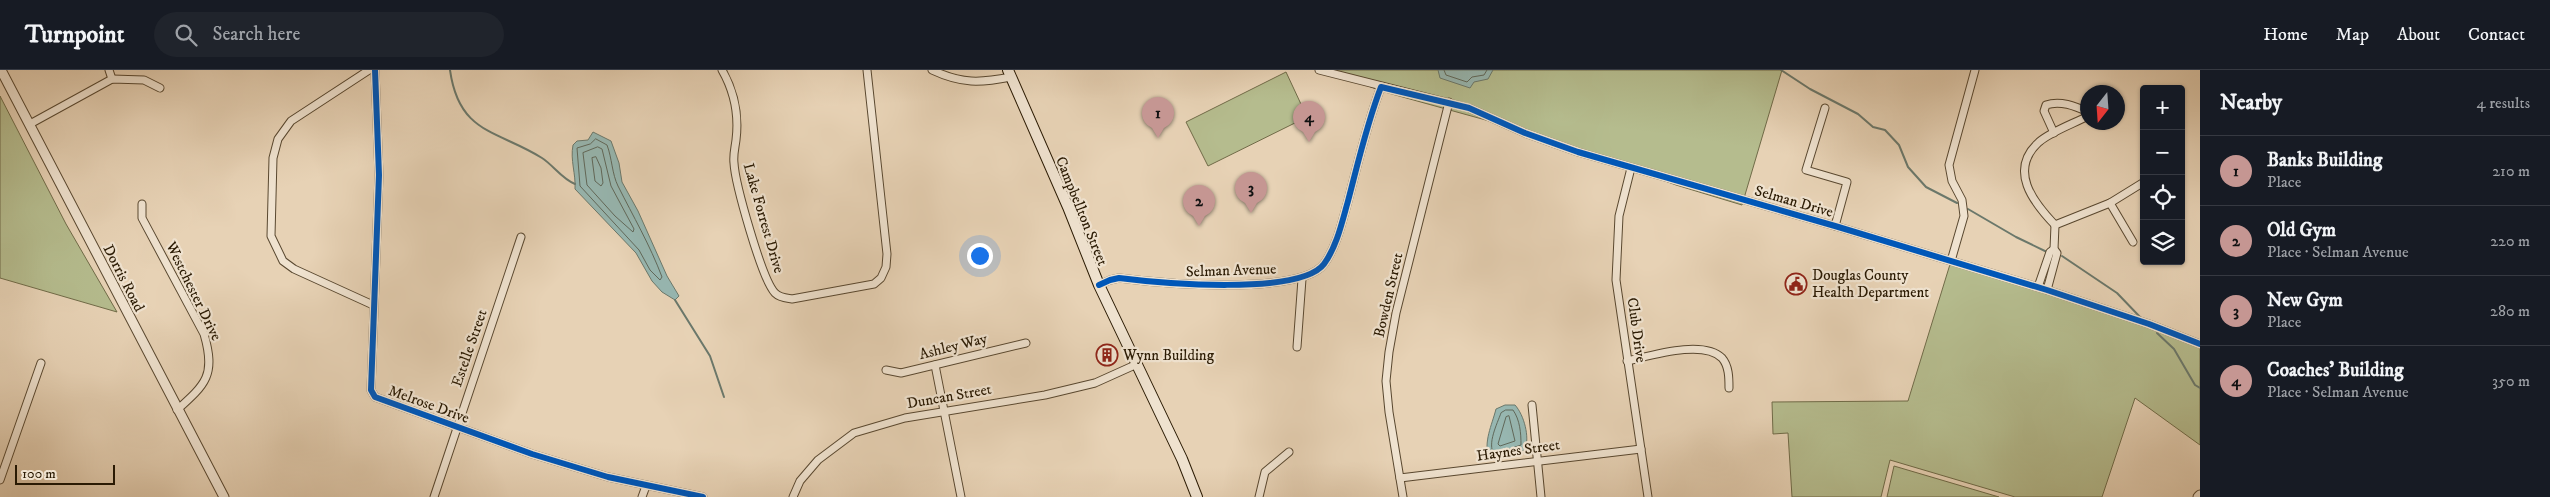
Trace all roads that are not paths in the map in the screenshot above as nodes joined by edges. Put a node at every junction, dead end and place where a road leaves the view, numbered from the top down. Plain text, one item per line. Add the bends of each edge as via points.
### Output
1 (1, 70) edge
2 (109, 70) edge
3 (369, 70) edge
4 (375, 70) edge
5 (722, 70) edge
6 (867, 70) edge
7 (932, 70) edge
8 (1320, 70) edge
9 (1975, 70) edge
10 (1009, 74) edge
11 (112, 78) junction
12 (1381, 87) junction
13 (160, 88) dead end
14 (1449, 102) junction
15 (1825, 108) dead end
16 (2080, 110) edge
17 (2080, 120) edge
18 (30, 124) junction
19 (2054, 133) junction
20 (1631, 168) junction
21 (2140, 184) edge
22 (2110, 203) junction
23 (142, 204) dead end
24 (2054, 225) junction
25 (1835, 226) junction
26 (521, 237) dead end
27 (2134, 242) dead end
28 (2054, 249) junction
29 (1951, 261) junction
30 (1302, 279) junction
31 (1099, 285) junction
32 (2038, 288) junction
33 (2047, 290) junction
34 (373, 305) junction
35 (1026, 343) dead end
36 (2200, 344) edge
37 (1297, 347) dead end
38 (1627, 361) junction
39 (41, 363) dead end
40 (935, 365) junction
41 (1136, 365) junction
42 (886, 370) dead end
43 (1729, 388) dead end
44 (1532, 405) dead end
45 (177, 410) junction
46 (945, 411) junction
47 (456, 428) junction
48 (1641, 449) junction
49 (1290, 452) dead end
50 (1536, 461) junction
51 (1400, 478) junction
52 (0, 480) edge
53 (646, 486) junction
54 (224, 497) edge
55 (434, 497) edge
56 (642, 497) edge
57 (703, 497) edge
58 (794, 497) edge
59 (961, 497) edge
60 (1196, 497) edge
61 (1259, 497) edge
62 (1403, 497) edge
63 (1541, 497) edge
64 (1648, 497) edge

1 - 18 street, Dorris Road
2 - 11 street
3 - 34 street via 291,121 278,138 273,158 271,236 283,261 294,269
4 - 34 street, Melrose Drive via 379,175
5 - 6 street, Lake Forrest Drive via 735,108 734,164 752,235 768,283 775,294 792,299 874,284 886,268
7 - 10 street via 948,77 980,83
8 - 12 street, Selman Drive
9 - 29 street via 1949,165 1952,181 1962,200 1964,216
10 - 31 main road, Campbellton Street
11 - 13 street via 144,80
11 - 18 street
12 - 14 street, Selman Drive
12 - 30 street, Selman Avenue via 1332,251 1323,266
14 - 20 street, Selman Drive via 1550,143
14 - 51 street, Bowden Street via 1389,352 1386,381
15 - 25 street via 1806,170 1846,182
16 - 19 street via 2054,102 2046,105 2044,111
17 - 19 street
18 - 45 street, Dorris Road
19 - 24 street via 2039,142 2028,158 2025,170 2029,194
20 - 25 street, Selman Drive
20 - 38 street, Club Drive via 1616,250 1616,280
21 - 22 street
22 - 24 street
22 - 27 street
23 - 45 street, Westchester Drive via 142,218 204,334 210,353 210,367 201,388
24 - 28 street
25 - 29 street, Selman Drive
26 - 47 street, Estelle Street
28 - 32 street via 2050,252
28 - 33 street via 2057,253
29 - 32 street, Selman Drive
30 - 31 street, Selman Avenue via 1203,285 1119,278
30 - 37 street
31 - 41 main road, Campbellton Street
32 - 33 street, Selman Drive
33 - 36 street, Selman Drive
34 - 47 street, Melrose Drive via 371,390 375,398
35 - 40 street, Ashley Way
38 - 43 street via 1680,350 1702,350 1723,360 1729,375
38 - 48 street, Club Drive
39 - 52 street
40 - 42 street, Ashley Way via 901,373
40 - 46 street
41 - 46 street, Duncan Street via 1095,383 1045,395
41 - 60 main road, Campbellton Street via 1182,459
44 - 50 street
45 - 54 street, Dorris Road
46 - 58 street, Duncan Street via 905,418 854,433 818,460 800,481
46 - 59 street
47 - 53 street, Melrose Drive
47 - 55 street, Estelle Street
48 - 50 street, Haynes Street
48 - 64 street, Club Drive
49 - 61 street via 1265,472
50 - 51 street, Haynes Street
50 - 63 street
51 - 62 street, Bowden Street
53 - 56 street
53 - 57 street, Melrose Drive

